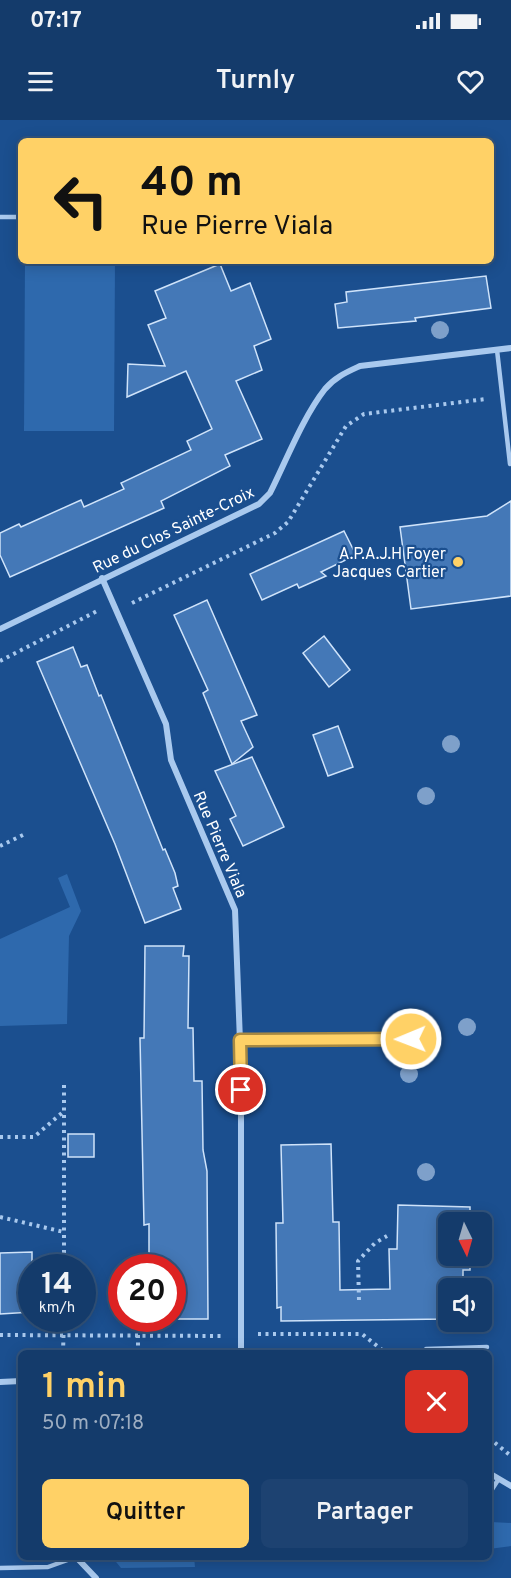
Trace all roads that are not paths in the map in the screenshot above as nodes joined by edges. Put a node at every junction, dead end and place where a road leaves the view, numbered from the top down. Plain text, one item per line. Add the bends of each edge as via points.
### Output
1 (0, 217) edge
2 (18, 217) edge
3 (511, 348) edge
4 (497, 350) junction
5 (510, 464) edge
6 (102, 579) junction
7 (0, 629) edge
8 (411, 1039) dead end
9 (240, 1040) junction
10 (487, 1347) dead end
11 (241, 1350) edge
12 (425, 1350) edge
13 (18, 1381) edge
14 (0, 1382) edge
15 (492, 1475) edge
16 (498, 1480) junction
17 (511, 1486) edge
18 (492, 1489) edge
19 (72, 1560) edge
20 (79, 1560) edge
21 (0, 1568) edge
22 (96, 1578) edge

1 - 2 lane
3 - 4 street, Rue du Clos Sainte-Croix
4 - 5 lane
4 - 6 street, Rue du Clos Sainte-Croix via 360,366 341,374 316,403 270,493 260,504
6 - 7 street, Rue du Clos Sainte-Croix
6 - 9 street, Rue Pierre Viala via 166,724 171,760 235,910
8 - 9 lane
9 - 11 street, Rue Pierre Viala
10 - 12 lane
13 - 14 street
15 - 16 street
16 - 17 street
16 - 18 lane
19 - 21 lane via 48,1567
20 - 22 street

